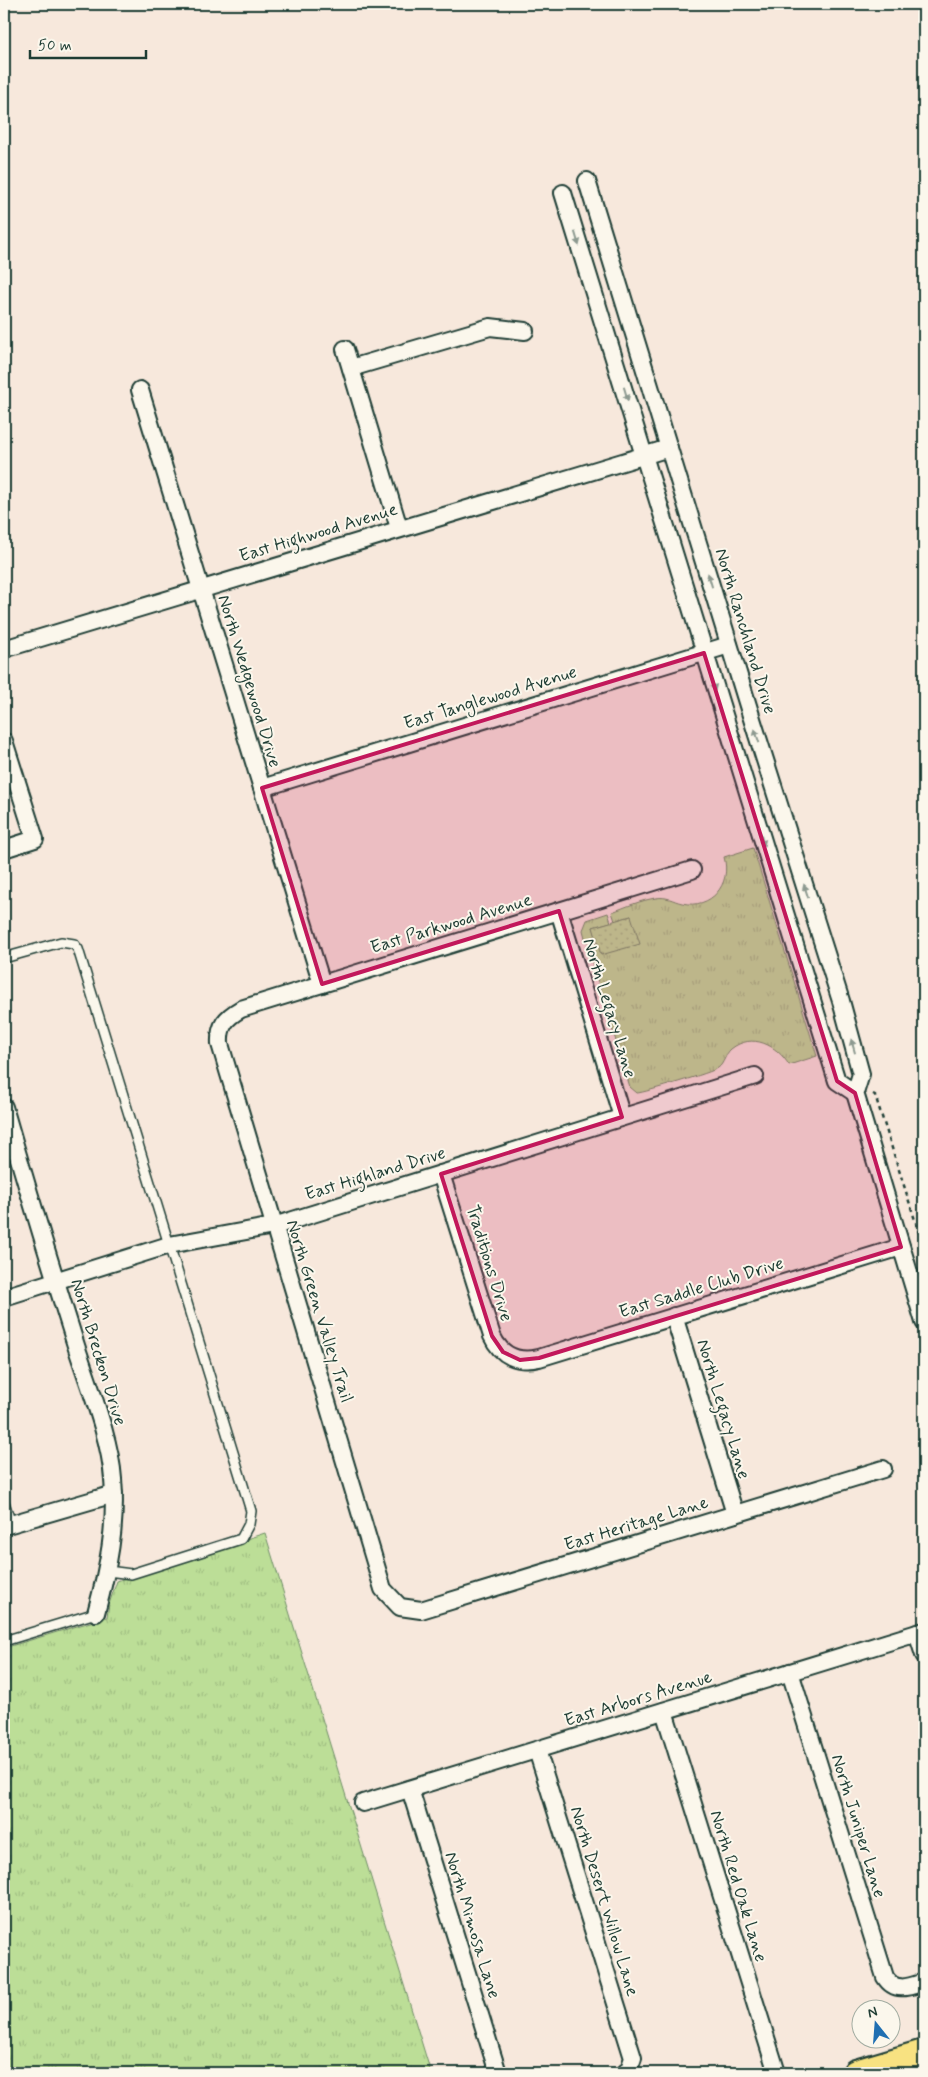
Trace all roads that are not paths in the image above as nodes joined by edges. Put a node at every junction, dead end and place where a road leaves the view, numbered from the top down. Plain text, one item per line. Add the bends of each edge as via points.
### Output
1 (587, 181) dead end
2 (563, 193) dead end
3 (525, 331) dead end
4 (345, 349) dead end
5 (351, 368) junction
6 (140, 390) dead end
7 (669, 448) junction
8 (645, 455) junction
9 (399, 528) junction
10 (202, 589) junction
11 (729, 645) junction
12 (4, 649) edge
13 (704, 653) junction
14 (4, 740) edge
15 (262, 788) junction
16 (4, 848) edge
17 (692, 870) dead end
18 (559, 911) junction
19 (4, 958) edge
20 (322, 984) junction
21 (225, 1022) joint
22 (755, 1076) dead end
23 (855, 1093) junction
24 (4, 1107) edge
25 (622, 1117) junction
26 (441, 1174) junction
27 (274, 1226) junction
28 (169, 1245) junction
29 (901, 1247) junction
30 (55, 1281) junction
31 (4, 1297) edge
32 (674, 1316) junction
33 (924, 1322) edge
34 (512, 1357) joint
35 (883, 1469) dead end
36 (114, 1494) junction
37 (4, 1502) edge
38 (735, 1514) junction
39 (7, 1525) edge
40 (108, 1571) junction
41 (400, 1607) joint
42 (96, 1613) joint
43 (921, 1632) edge
44 (4, 1641) edge
45 (924, 1655) edge
46 (790, 1672) junction
47 (664, 1711) junction
48 (537, 1750) junction
49 (410, 1789) junction
50 (363, 1803) dead end
51 (924, 1982) edge
52 (924, 2053) edge
53 (628, 2069) edge
54 (498, 2073) edge
55 (777, 2073) edge
56 (856, 2073) edge

1 - 7 street, North Ranchland Drive
2 -> 8 street
3 - 5 street via 490,327
4 - 5 street
5 - 9 street
6 - 10 street, North Wedgewood Drive
7 - 8 street, East Highwood Avenue
11 -> 7 street, North Ranchland Drive
8 - 9 street, East Highwood Avenue
8 - 13 street
9 - 10 street, East Highwood Avenue
10 - 12 street, East Highwood Avenue
10 - 15 street, North Wedgewood Drive
11 - 13 street, East Tanglewood Avenue
23 -> 11 street, North Ranchland Drive via 861,1074
13 - 15 street, East Tanglewood Avenue
13 -> 23 street via 837,1080
14 - 16 street via 34,839
15 - 20 street, North Wedgewood Drive
17 - 18 street, East Parkwood Avenue
18 - 20 street, East Parkwood Avenue
18 - 25 street, North Legacy Lane
19 - 28 lane via 61,942 74,944 78,949
20 - 21 street, East Parkwood Avenue via 240,1009
21 - 27 street, North Green Valley Trail via 220,1032 220,1044
22 - 25 street, East Highland Drive
23 - 29 street, North Ranchland Drive
24 - 30 street, North Breckon Drive
25 - 26 street, East Highland Drive
26 - 27 street, East Highland Drive
26 - 34 street, Traditions Drive via 492,1336 496,1345
27 - 28 street, East Highland Drive
27 - 41 street, North Green Valley Trail via 383,1589
28 - 30 street, East Highland Drive
28 - 40 lane via 251,1511 249,1524 241,1539 131,1574
29 - 32 street, East Saddle Club Drive
29 - 33 street, North Ranchland Drive
30 - 31 street, East Highland Drive
30 - 36 street, North Breckon Drive via 108,1448
32 - 34 street, East Saddle Club Drive via 539,1358 520,1360
32 - 38 street, North Legacy Lane
35 - 38 street, East Heritage Lane
36 - 39 street
36 - 40 street, North Breckon Drive
37 - 39 lane
38 - 41 street, East Heritage Lane via 421,1610
40 - 42 street, North Breckon Drive
42 - 44 lane
43 - 45 street
43 - 46 street, East Arbors Avenue
46 - 47 street, East Arbors Avenue
46 - 51 street, North Juniper Lane via 885,1977 895,1988
47 - 48 street, East Arbors Avenue
47 - 55 street, North Red Oak Lane
48 - 49 street, East Arbors Avenue
48 - 53 street, North Desert Willow Lane via 633,2058
49 - 50 street, East Arbors Avenue
49 - 54 street, North Mimosa Lane
52 - 56 main road

